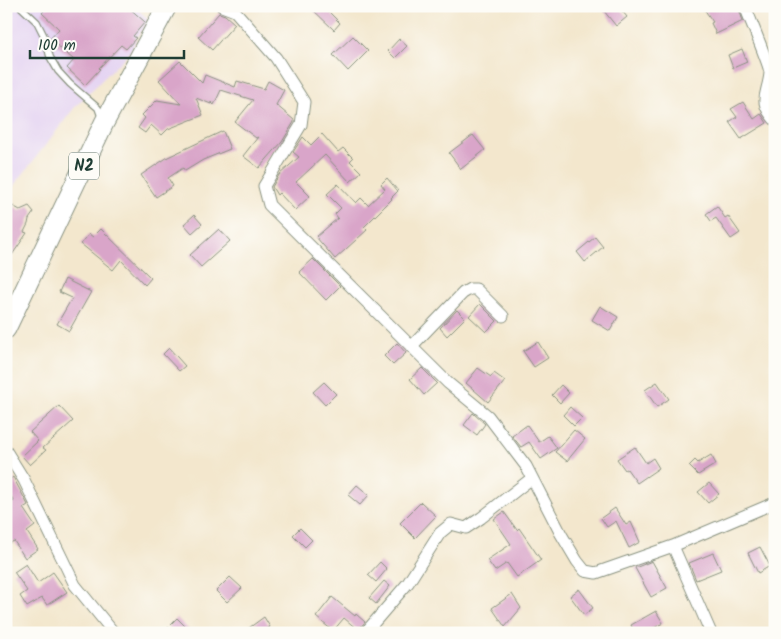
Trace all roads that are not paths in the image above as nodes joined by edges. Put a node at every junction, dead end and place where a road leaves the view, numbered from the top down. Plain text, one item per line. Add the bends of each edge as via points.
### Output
1 (20, 6) edge
2 (167, 6) edge
3 (222, 6) edge
4 (745, 6) edge
5 (775, 120) edge
6 (104, 123) junction
7 (503, 316) dead end
8 (6, 329) edge
9 (411, 347) junction
10 (6, 451) edge
11 (532, 478) junction
12 (772, 504) dead end
13 (674, 546) junction
14 (114, 633) edge
15 (365, 633) edge
16 (711, 633) edge

1 - 6 lane via 37,22 58,71 98,108
2 - 6 highway, N2
3 - 9 street via 235,11 276,58 304,102 301,125 264,186 269,205
4 - 5 street via 770,71 765,93 766,110
6 - 8 highway, N2
7 - 9 street via 476,288 470,288
9 - 11 street via 488,416
10 - 14 street via 24,480 75,585
11 - 13 street via 561,534 585,571 596,573
11 - 15 street via 466,528 451,524 440,533 408,583
12 - 13 street
13 - 16 street

